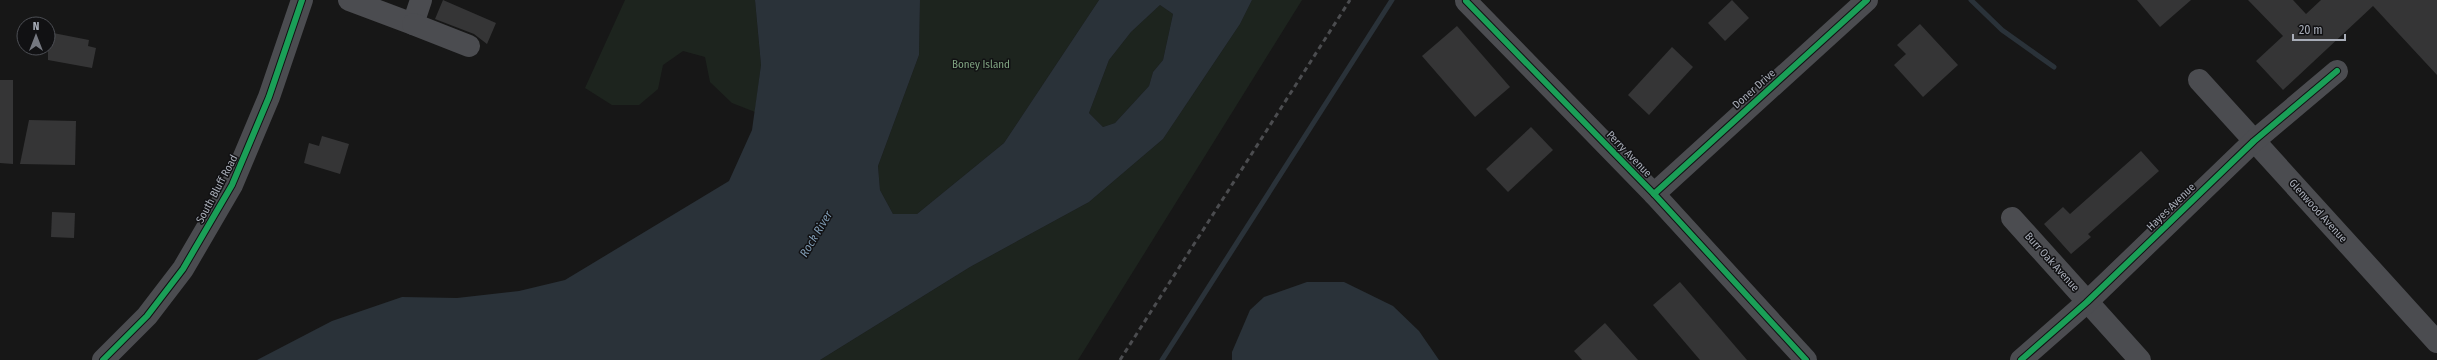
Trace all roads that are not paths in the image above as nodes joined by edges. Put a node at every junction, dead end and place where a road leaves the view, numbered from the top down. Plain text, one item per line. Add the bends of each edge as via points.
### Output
1 (302, 0) edge
2 (349, 0) edge
3 (422, 0) edge
4 (1867, 0) edge
5 (1466, 1) dead end
6 (413, 24) junction
7 (468, 46) dead end
8 (2337, 71) dead end
9 (2199, 80) dead end
10 (2254, 141) junction
11 (1654, 194) junction
12 (2012, 218) dead end
13 (2087, 302) junction
14 (2437, 342) edge
15 (103, 360) edge
16 (1806, 360) edge
17 (2021, 360) edge
18 (2140, 360) edge

1 - 15 street, South Bluff Road via 269,97 232,186 183,269 147,316
2 - 6 street
3 - 6 street
4 - 11 street, Doner Drive
5 - 11 street, Perry Avenue
6 - 7 street
8 - 10 street, Hayes Avenue
9 - 10 street, Glenwood Avenue
10 - 13 street, Hayes Avenue
10 - 14 street, Glenwood Avenue
11 - 16 street, Perry Avenue
12 - 13 street, Burr Oak Avenue
13 - 17 street, Hayes Avenue
13 - 18 street, Burr Oak Avenue

